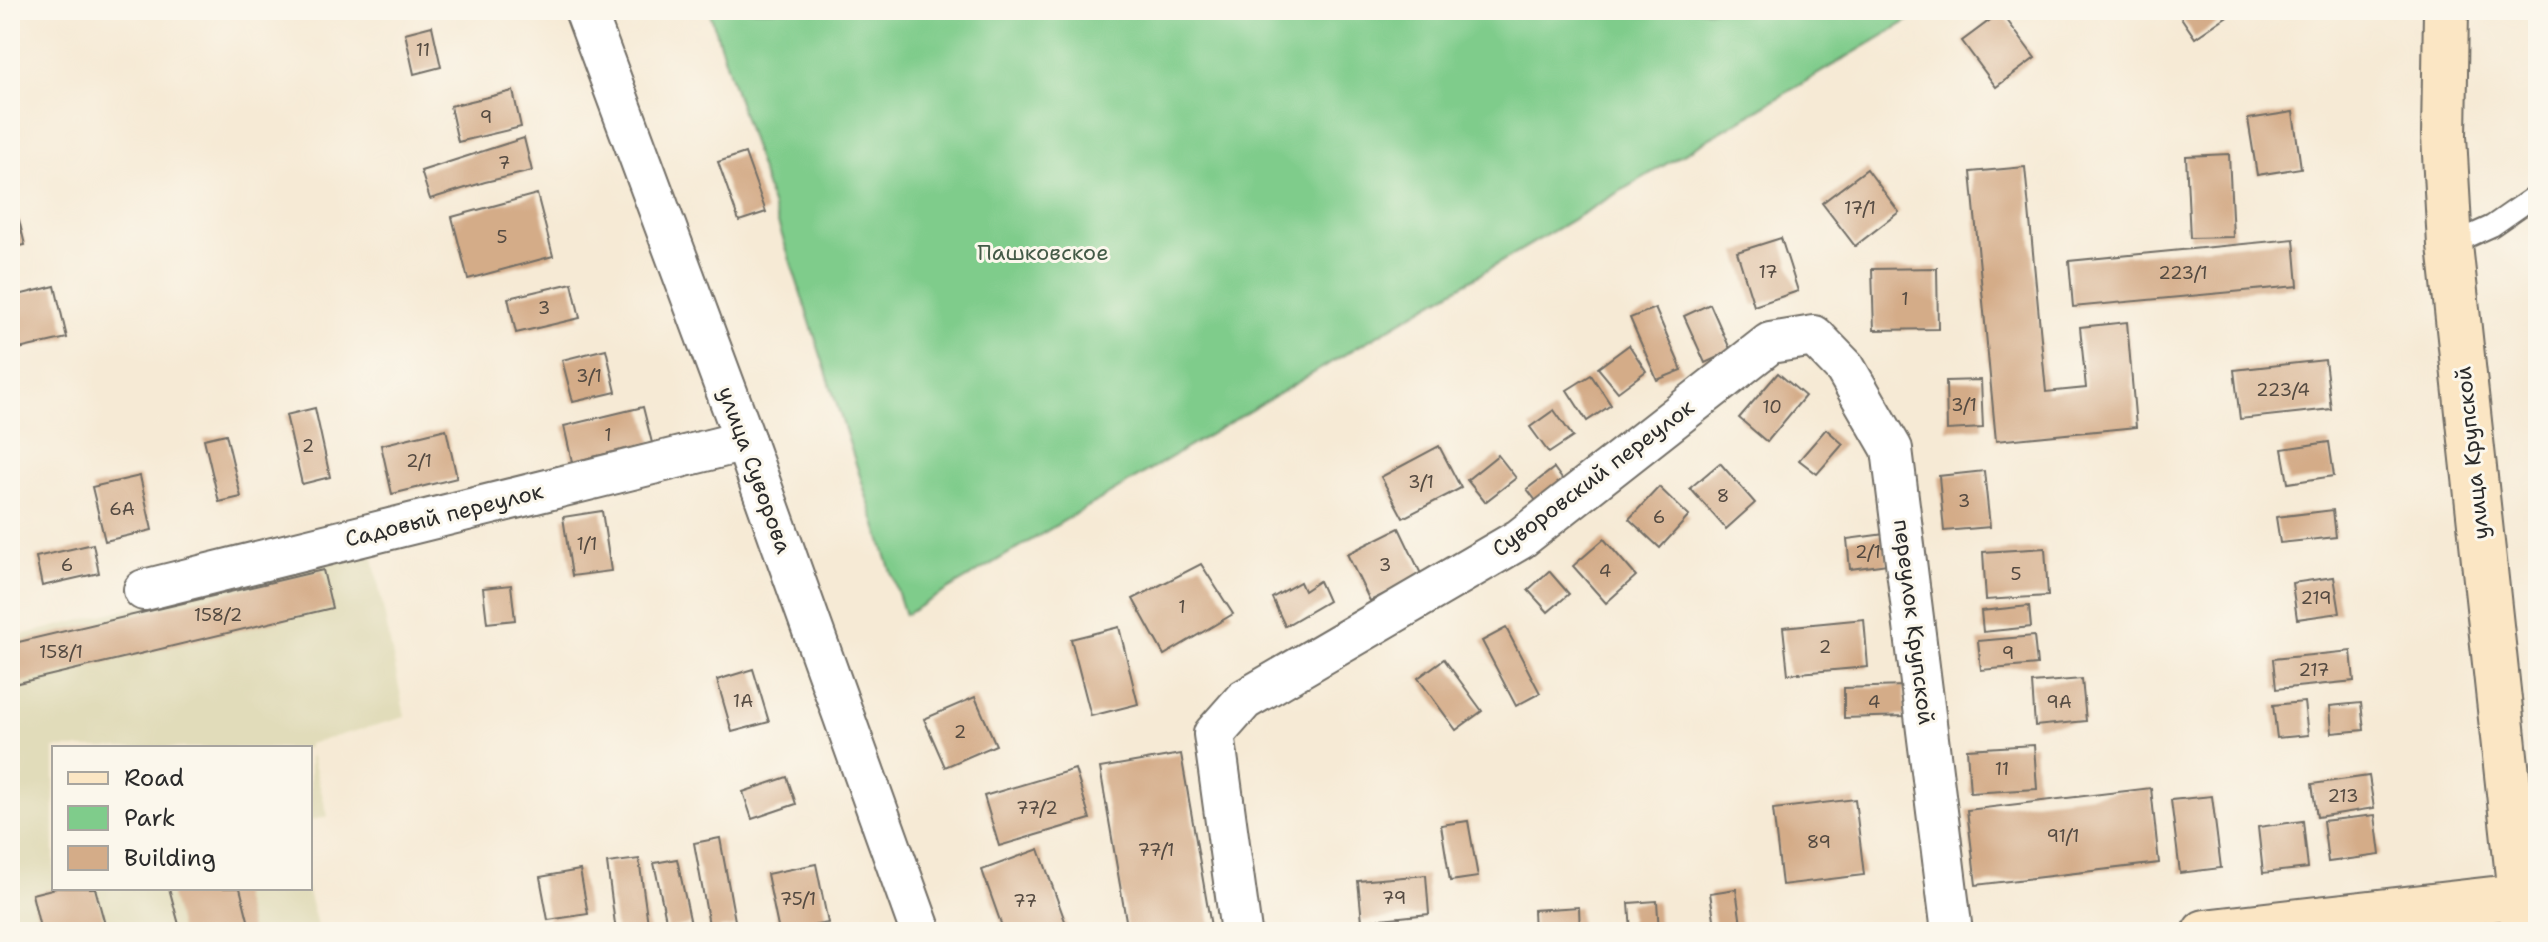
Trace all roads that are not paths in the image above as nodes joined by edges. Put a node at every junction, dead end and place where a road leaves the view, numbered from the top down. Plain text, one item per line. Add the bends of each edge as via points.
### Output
1 (585, 10) edge
2 (2446, 10) edge
3 (2538, 194) edge
4 (2450, 245) junction
5 (1814, 336) joint
6 (745, 441) junction
7 (144, 590) dead end
8 (2527, 906) edge
9 (921, 932) edge
10 (1241, 932) edge
11 (1952, 932) edge
12 (2205, 932) edge

1 - 6 street, улица Суворова
2 - 4 street, улица Крупской via 2444,136
3 - 4 lane via 2492,226
4 - 8 street, улица Крупской
5 - 10 street, Суворовский переулок via 1770,343 1520,539 1244,700 1214,734
5 - 11 street, переулок Крупской via 1845,368 1892,449
6 - 7 street, Садовый переулок
6 - 9 street, улица Суворова
8 - 12 street

